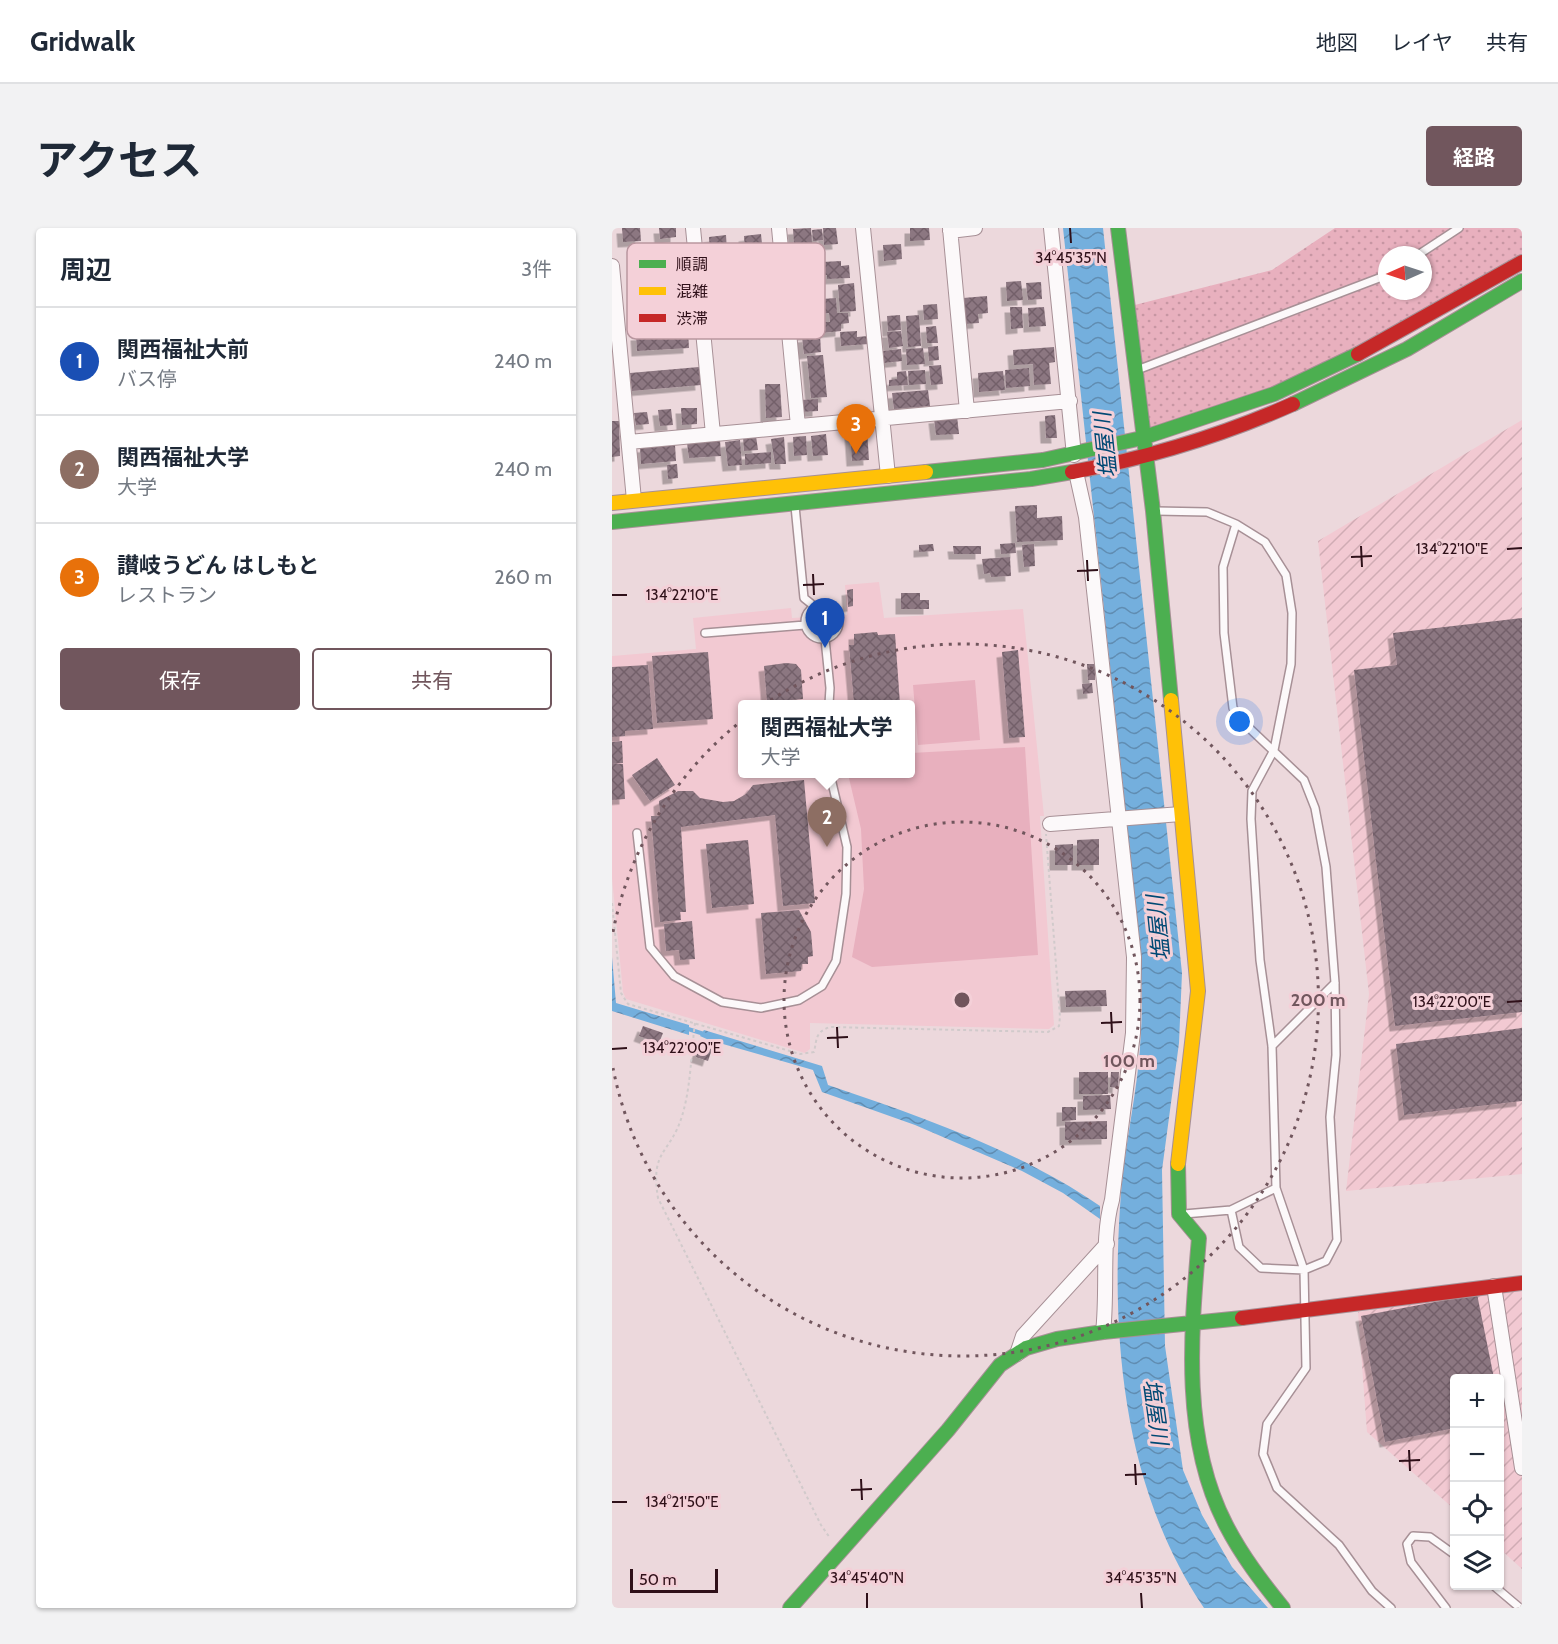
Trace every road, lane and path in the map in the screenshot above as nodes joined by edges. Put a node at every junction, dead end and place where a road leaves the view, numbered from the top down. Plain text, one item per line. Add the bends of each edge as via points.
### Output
1 (693, 228) edge
2 (779, 228) edge
3 (863, 228) edge
4 (975, 228) edge
5 (1051, 228) edge
6 (1118, 228) edge
7 (1459, 228) edge
8 (950, 229) edge
9 (694, 243) edge
10 (780, 243) edge
11 (1432, 246) edge
12 (1522, 262) edge
13 (612, 266) edge
14 (1378, 278) edge
15 (1522, 281) edge
16 (704, 339) edge
17 (790, 339) edge
18 (1134, 371) junction
19 (1070, 401) junction
20 (967, 411) junction
21 (881, 419) junction
22 (798, 426) junction
23 (713, 434) junction
24 (1142, 438) junction
25 (629, 442) junction
26 (1074, 455) junction
27 (1144, 456) junction
28 (1076, 472) junction
29 (888, 476) junction
30 (793, 485) junction
31 (634, 500) junction
32 (612, 503) edge
33 (795, 504) junction
34 (1153, 511) junction
35 (612, 522) edge
36 (1236, 524) junction
37 (814, 606) junction
38 (805, 625) junction
39 (705, 633) dead end
40 (825, 639) junction
41 (829, 700) edge
42 (1274, 750) junction
43 (831, 778) edge
44 (1181, 813) junction
45 (1118, 819) junction
46 (1050, 824) joint
47 (637, 832) dead end
48 (612, 903) edge
49 (1335, 982) junction
50 (695, 1023) junction
51 (1272, 1046) junction
52 (1276, 1188) junction
53 (1231, 1210) junction
54 (1179, 1214) junction
55 (1107, 1244) junction
56 (1304, 1270) junction
57 (1522, 1283) edge
58 (1494, 1286) junction
59 (1305, 1310) junction
60 (1190, 1324) junction
61 (1107, 1332) junction
62 (1017, 1354) junction
63 (1522, 1468) edge
64 (840, 1551) junction
65 (1450, 1551) edge
66 (1499, 1590) edge
67 (790, 1608) edge
68 (1283, 1608) edge
69 (1391, 1608) edge
70 (1446, 1608) edge
71 (1520, 1608) edge

1 - 9 street
2 - 10 street
3 - 21 street
4 - 8 street
5 - 19 street
6 - 18 street
7 - 11 lane
8 - 20 street
12 - 24 street via 1361,353 1274,394
13 - 25 street
14 - 18 lane
15 - 27 street via 1450,328 1296,403 1206,438
16 - 23 street
17 - 22 street
18 - 24 street
19 - 20 street
19 - 26 street
20 - 21 street
21 - 22 street
21 - 29 street
22 - 23 street
23 - 25 street
24 - 26 street
24 - 27 street
25 - 31 street
26 - 29 street
27 - 28 street
27 - 34 street
28 - 33 street
28 - 45 street via 1086,516
29 - 30 street
30 - 31 street
30 - 33 lane
31 - 32 street
33 - 35 street
33 - 37 lane via 804,598
34 - 36 lane via 1207,512
34 - 44 street
36 - 42 lane via 1223,567 1224,633 1233,708
36 - 42 lane via 1264,542 1286,575 1292,613 1291,664
37 - 38 lane via 806,614
37 - 40 lane via 830,606 838,615 836,632
38 - 39 lane
38 - 40 lane via 810,635
40 - 41 lane
42 - 49 lane via 1304,780 1315,808 1326,867
42 - 51 lane via 1252,791 1251,819 1260,960
43 - 47 lane via 847,847 846,894 836,961 822,986 799,1000 761,1008 722,1002 674,976 650,947
44 - 45 street
44 - 54 street via 1198,991 1178,1167
45 - 46 street
45 - 55 street via 1132,917 1134,1024 1107,1218
46 - 50 path via 1046,834 1060,1017 1054,1030 830,1027 818,1034 814,1052 809,1055
48 - 50 path via 623,999 628,1004
49 - 51 lane
49 - 56 lane via 1336,1055 1330,1117 1337,1240 1326,1261
50 - 64 path via 682,1115 657,1160 658,1198 821,1525
51 - 52 lane
52 - 53 lane
52 - 56 lane
53 - 54 lane
53 - 56 lane via 1239,1247 1261,1268
54 - 60 street via 1199,1238
55 - 61 street
55 - 62 street via 1023,1336
56 - 59 lane
57 - 58 street
58 - 59 street
58 - 63 street
59 - 60 street
59 - 69 lane via 1306,1368 1267,1424 1263,1454 1277,1488 1339,1545 1372,1591
60 - 61 street
60 - 68 street via 1198,1431 1208,1484 1228,1532 1261,1584
61 - 62 street via 1057,1339
62 - 64 street via 1000,1365
64 - 67 street
65 - 70 lane via 1430,1537 1413,1536 1407,1544 1411,1562
66 - 71 lane

